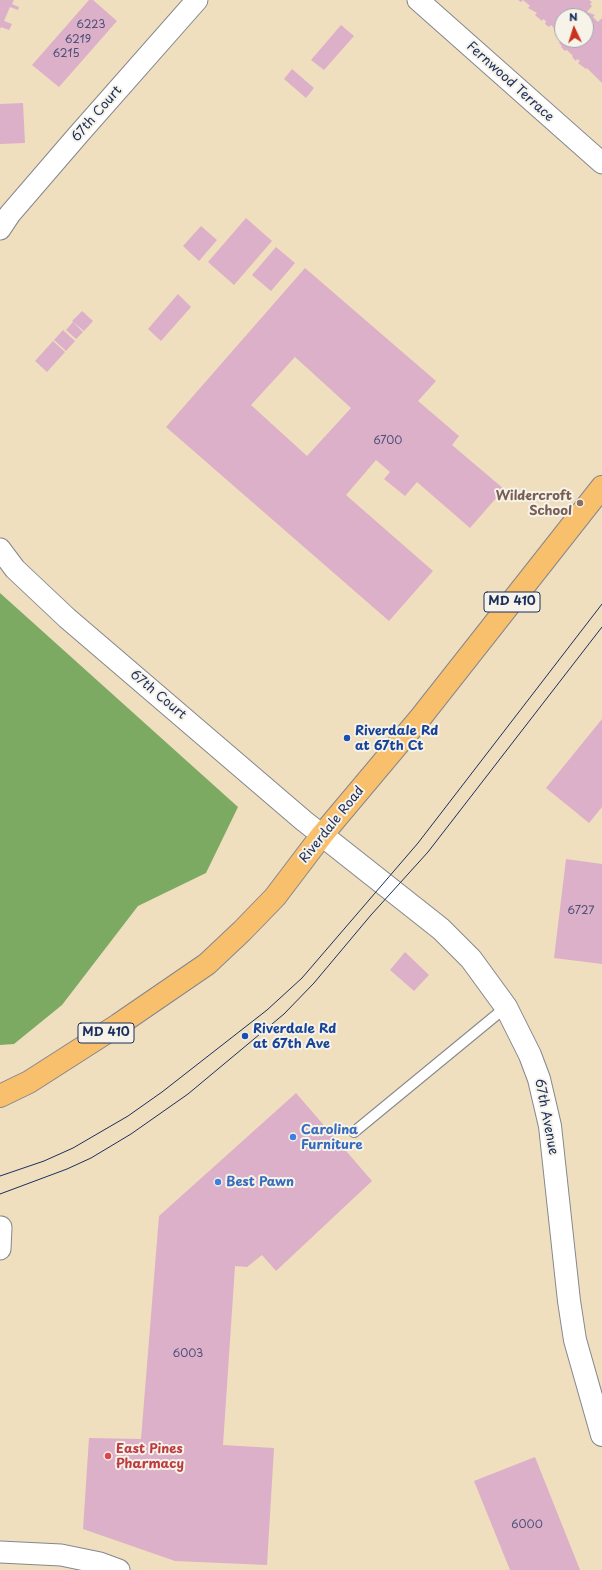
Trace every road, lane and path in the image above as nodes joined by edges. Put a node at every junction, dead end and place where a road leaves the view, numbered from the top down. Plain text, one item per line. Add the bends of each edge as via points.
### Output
1 (197, 0) edge
2 (418, 0) edge
3 (602, 163) edge
4 (0, 229) edge
5 (602, 487) edge
6 (0, 548) edge
7 (322, 835) junction
8 (506, 1007) junction
9 (0, 1096) edge
10 (354, 1132) dead end
11 (1, 1227) edge
12 (0, 1249) edge
13 (602, 1435) edge
14 (0, 1552) edge
15 (119, 1570) edge

1 - 4 street, 67th Court via 10,214
2 - 3 street, Fernwood Terrace
5 - 7 main road, Riverdale Road / MD 410 via 421,717
6 - 7 street, 67th Court via 15,569 66,618
7 - 8 street, 67th Avenue via 442,929 472,959
7 - 9 main road, Riverdale Road / MD 410 via 275,897 207,964 72,1056
8 - 10 lane
8 - 13 street, 67th Avenue via 530,1055 544,1098 550,1126 575,1340
11 - 12 street
14 - 15 street via 61,1555 100,1563

